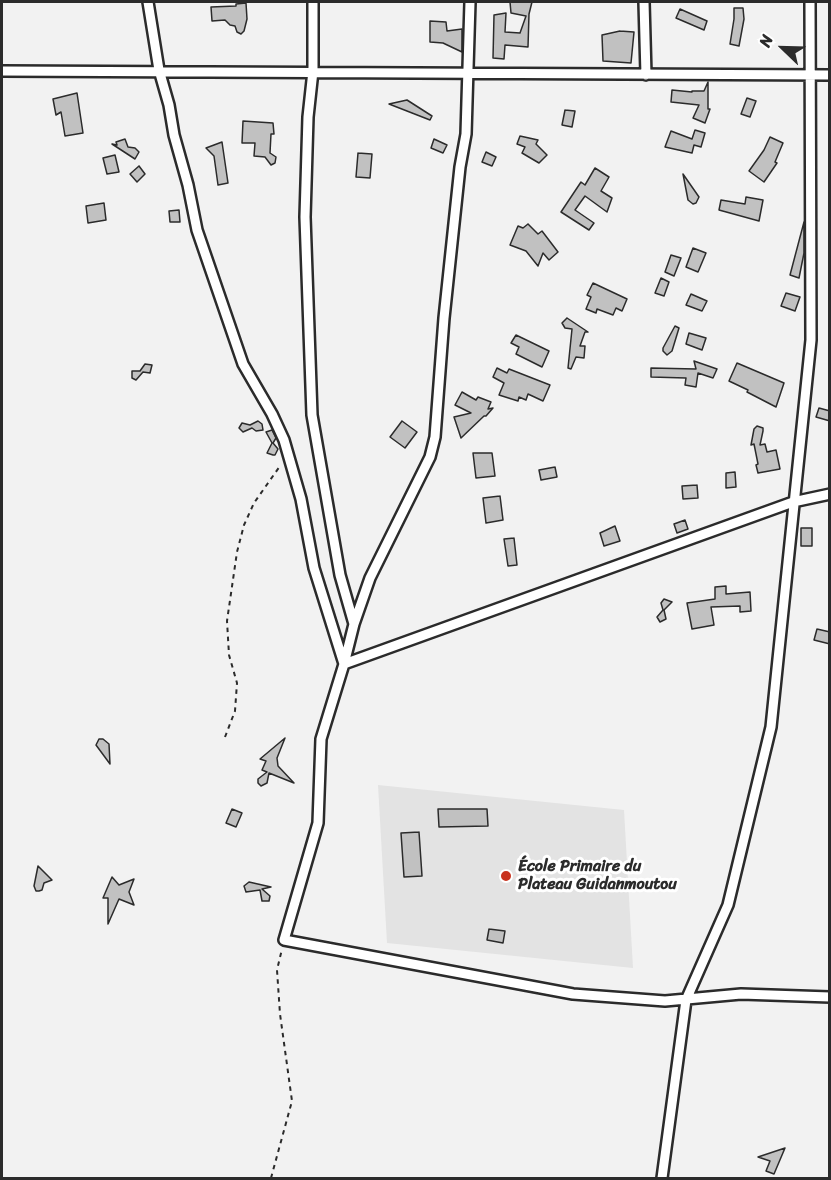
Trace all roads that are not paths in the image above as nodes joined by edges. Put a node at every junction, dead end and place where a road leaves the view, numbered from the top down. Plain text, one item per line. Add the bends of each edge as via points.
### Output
1 (148, 2) edge
2 (313, 2) edge
3 (470, 2) edge
4 (644, 2) edge
5 (810, 2) edge
6 (159, 70) junction
7 (2, 71) edge
8 (313, 71) junction
9 (469, 74) junction
10 (646, 75) junction
11 (810, 75) junction
12 (830, 75) edge
13 (830, 494) edge
14 (793, 502) junction
15 (354, 624) junction
16 (344, 664) junction
17 (830, 997) edge
18 (686, 1000) junction
19 (662, 1179) edge

1 - 6 street
2 - 8 street
3 - 9 street
4 - 10 street
5 - 11 street
6 - 7 street
6 - 8 street
6 - 16 street via 197,230 243,364 284,440 314,568
8 - 9 street
8 - 15 street via 305,217 312,415 340,575
9 - 10 street
9 - 15 street via 435,437 430,457 370,578
10 - 11 street
11 - 12 street
11 - 14 street via 811,340
13 - 14 street
14 - 16 street
14 - 18 street via 771,727 728,905
15 - 16 street
16 - 18 street via 321,739 318,823 284,940 573,994
17 - 18 street via 741,994
18 - 19 street

